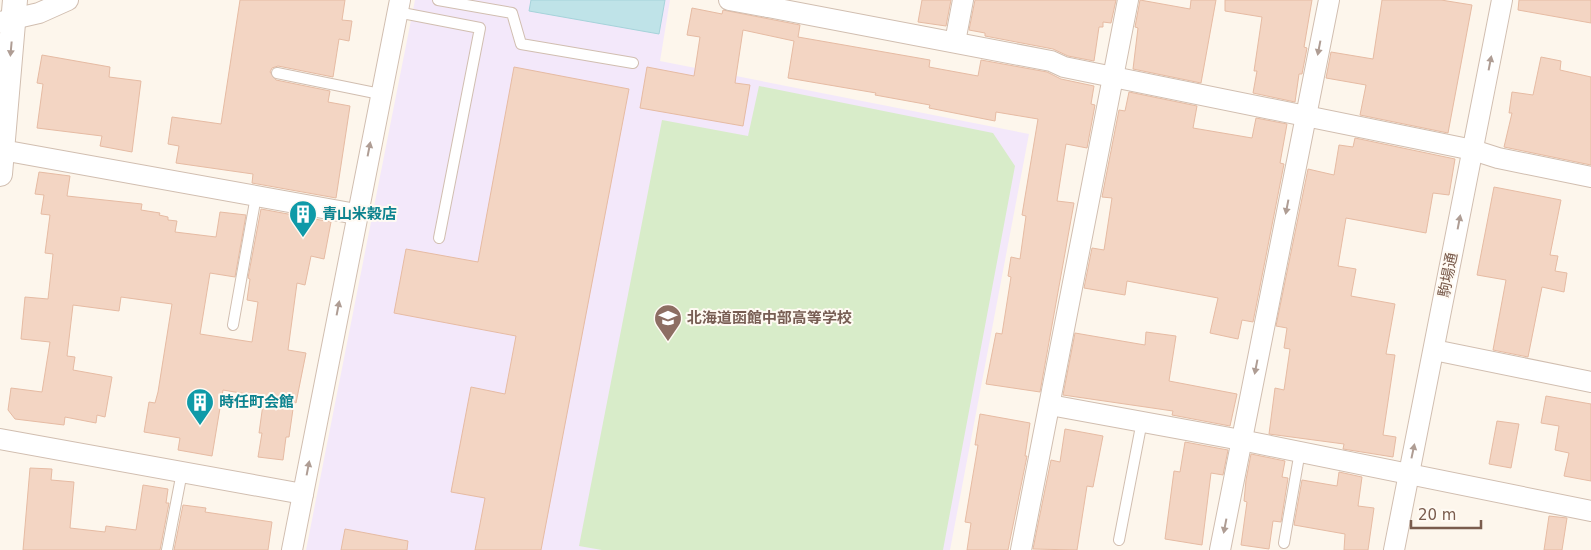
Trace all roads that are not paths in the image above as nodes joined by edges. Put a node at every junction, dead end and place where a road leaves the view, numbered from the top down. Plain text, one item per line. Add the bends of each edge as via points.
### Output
1 (68, 0) edge
2 (438, 0) edge
3 (729, 0) edge
4 (963, 0) edge
5 (1128, 0) edge
6 (1329, 0) edge
7 (1502, 0) edge
8 (768, 3) edge
9 (398, 6) edge
10 (9, 14) edge
11 (955, 42) junction
12 (633, 63) dead end
13 (278, 73) dead end
14 (1114, 77) junction
15 (380, 94) junction
16 (1305, 116) junction
17 (2, 150) junction
18 (1473, 150) junction
19 (0, 174) edge
20 (1591, 177) edge
21 (256, 196) junction
22 (356, 214) junction
23 (440, 238) dead end
24 (233, 325) dead end
25 (1434, 350) junction
26 (1591, 382) edge
27 (1050, 405) junction
28 (1142, 421) junction
29 (0, 438) edge
30 (1241, 440) junction
31 (1300, 452) junction
32 (182, 472) junction
33 (1409, 473) junction
34 (303, 494) junction
35 (1591, 511) edge
36 (1119, 540) dead end
37 (1284, 543) dead end
38 (168, 550) edge
39 (292, 550) edge
40 (1021, 550) edge
41 (1220, 550) edge
42 (1394, 550) edge

1 - 10 street via 39,13
2 - 12 lane via 512,13 521,44
3 - 8 street
4 - 11 street
5 - 14 street
6 -> 16 street
18 -> 7 street, 駒場通
8 - 11 street
9 - 15 street
9 - 23 lane via 480,28
10 -> 17 street
11 - 14 street
13 - 15 lane
14 - 16 street
14 - 27 street
22 -> 15 street
16 - 18 street
16 -> 30 street
17 - 19 street
17 - 21 street
18 - 20 street
25 -> 18 street, 駒場通
21 - 22 street
21 - 24 lane
34 -> 22 street
25 - 26 street
33 -> 25 street, 駒場通
27 - 28 street
27 - 40 street
28 - 30 street
28 - 36 lane
29 - 32 street
30 - 31 street
30 -> 41 street
31 - 33 street
31 - 37 lane
32 - 34 street
32 - 38 lane
33 - 35 street
33 - 42 street, 駒場通
34 - 39 street

